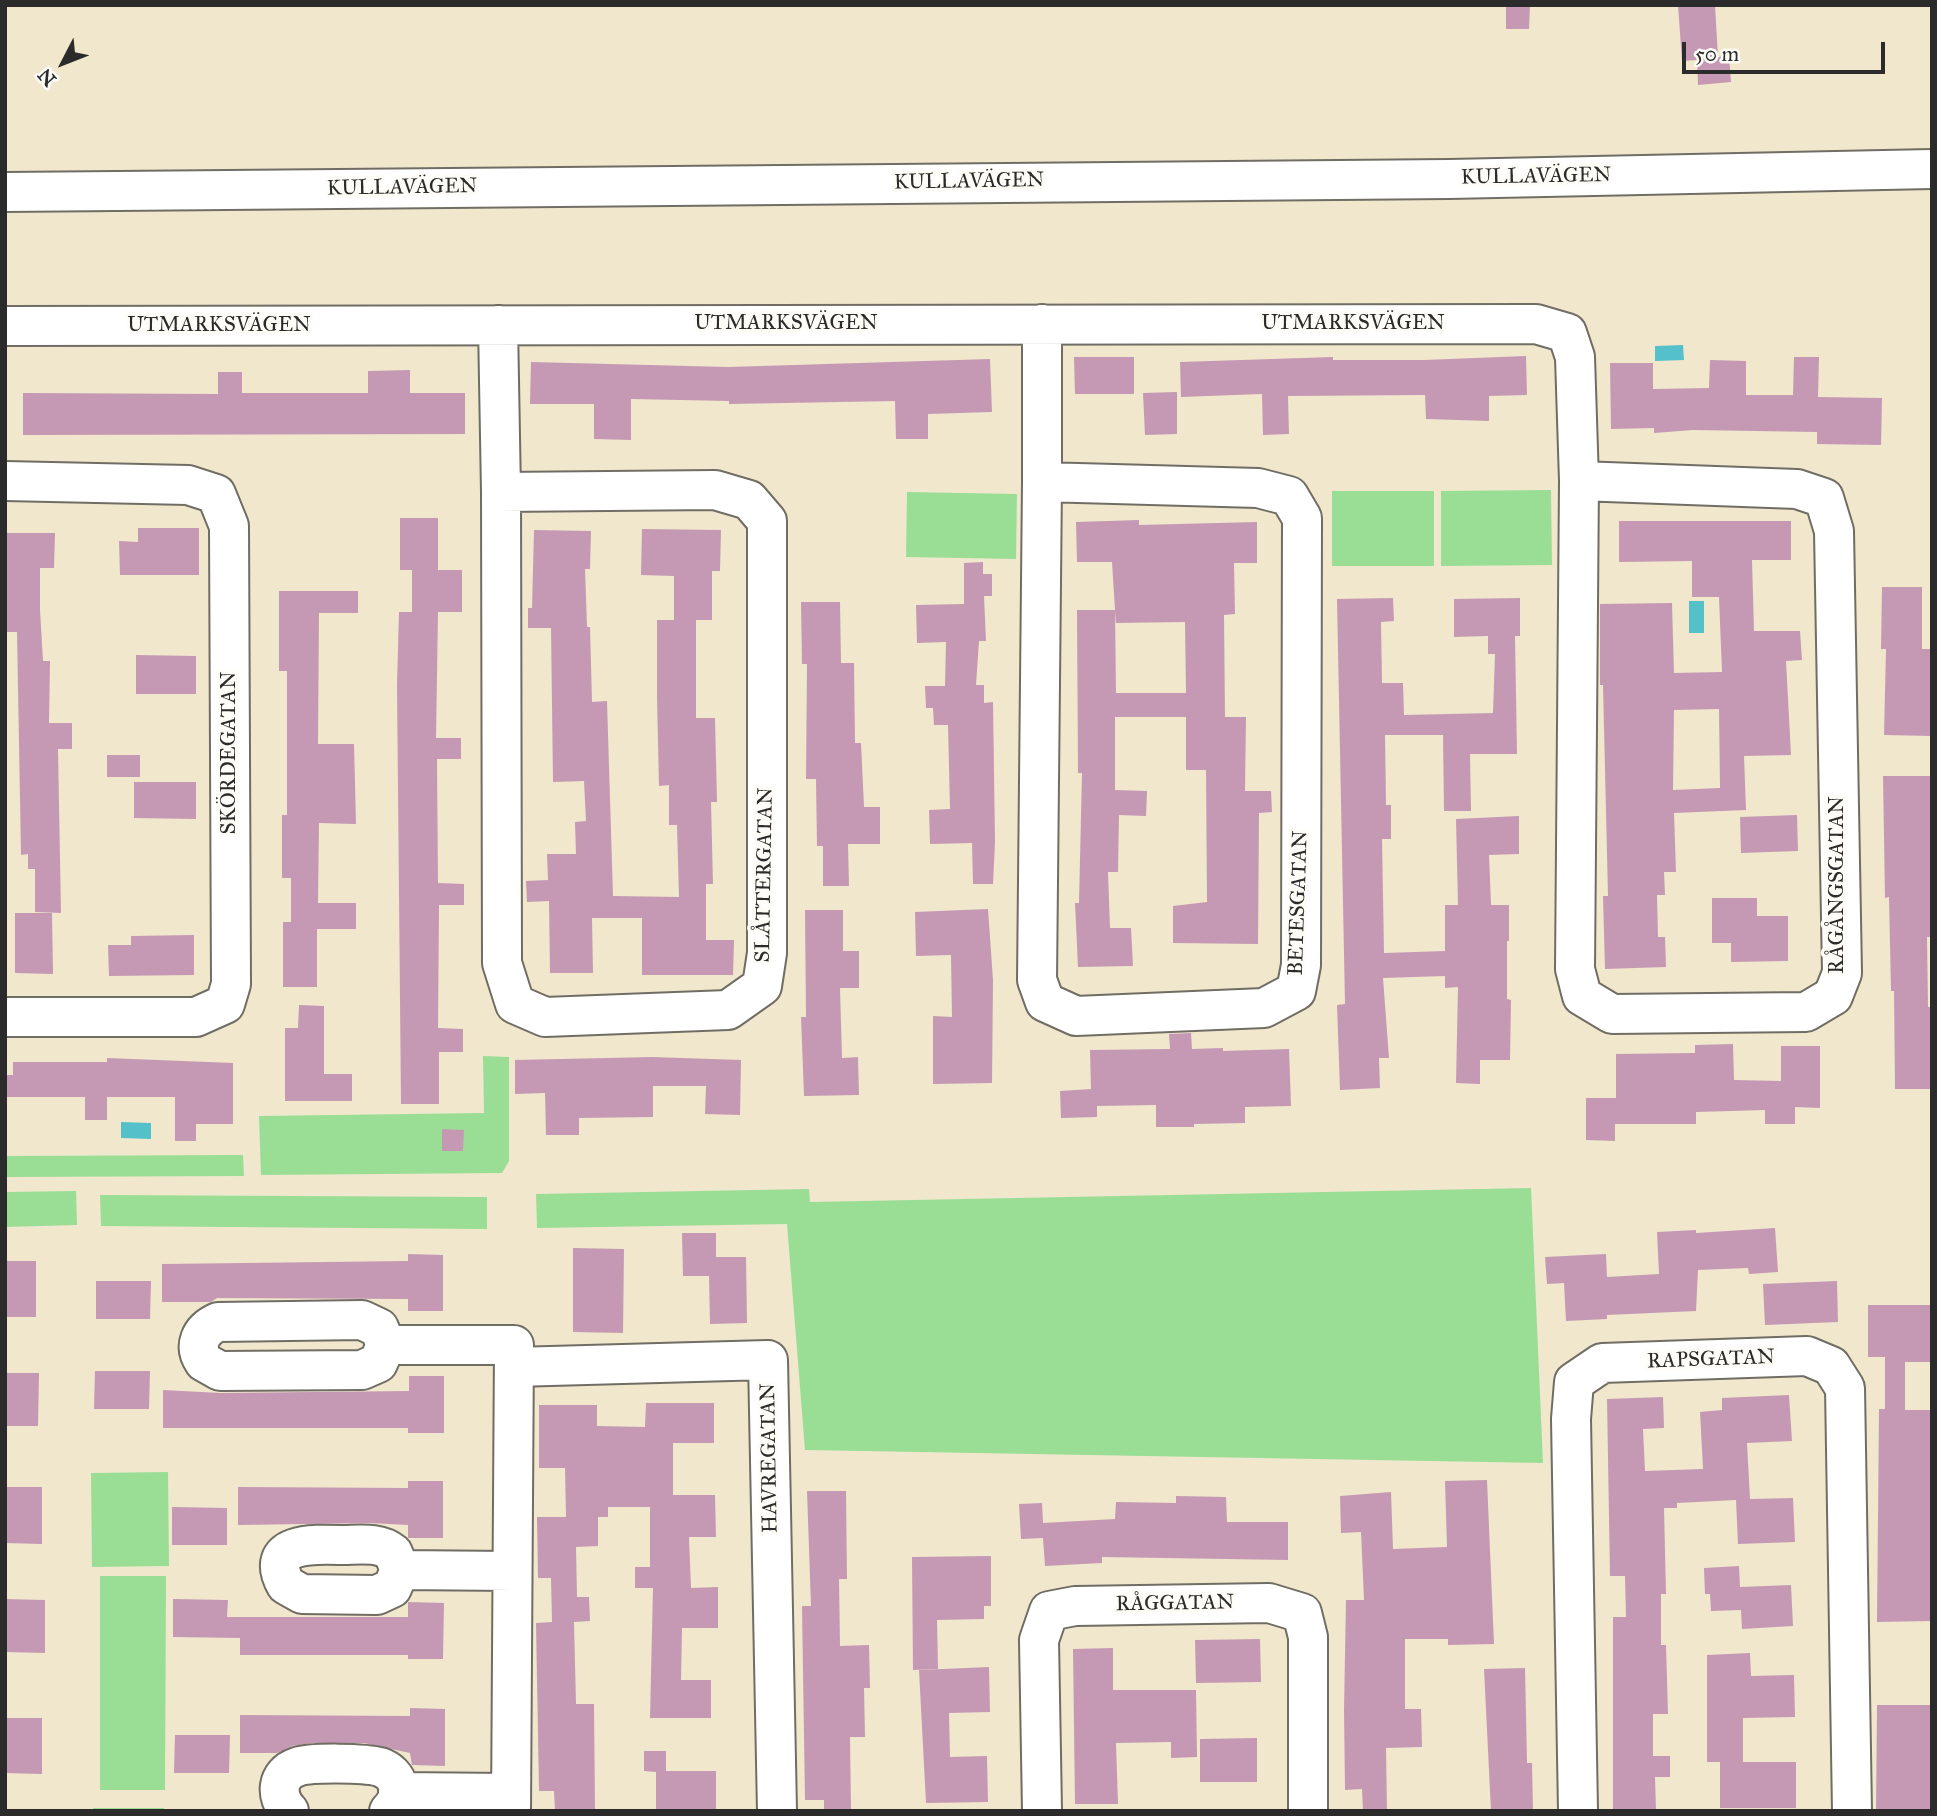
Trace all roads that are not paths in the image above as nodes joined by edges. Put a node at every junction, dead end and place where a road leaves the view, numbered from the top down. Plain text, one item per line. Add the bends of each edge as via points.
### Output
1 (1932, 169) edge
2 (5, 191) edge
3 (498, 324) junction
4 (1042, 324) junction
5 (5, 326) edge
6 (1567, 333) joint
7 (5, 481) edge
8 (1579, 481) junction
9 (1042, 482) junction
10 (501, 492) junction
11 (5, 1017) edge
12 (386, 1345) dead end
13 (514, 1367) junction
14 (400, 1570) dead end
15 (512, 1571) junction
16 (394, 1801) edge
17 (511, 1802) edge
18 (289, 1811) edge
19 (777, 1811) edge
20 (1042, 1811) edge
21 (1308, 1811) edge
22 (1578, 1811) edge
23 (1852, 1811) edge

1 - 2 street, KULLAVÄGEN via 1449,179
3 - 4 street, UTMARKSVÄGEN
3 - 5 street, UTMARKSVÄGEN
3 - 10 street, SLÅTTERGATAN
4 - 6 street, UTMARKSVÄGEN via 1536,324
4 - 9 street, BETESGATAN
6 - 8 street, RÅGÅNGSGATAN via 1575,357
7 - 11 street, SKÖRDEGATAN via 188,485 216,494 229,526 231,984 225,1004 195,1017
8 - 8 street, RÅGÅNGSGATAN via 1575,969 1582,996 1612,1014 1807,1012 1833,996 1842,973 1834,531 1824,498 1797,489
9 - 9 street, BETESGATAN via 1037,980 1045,1002 1076,1016 1264,1008 1296,991 1301,965 1302,519 1289,496 1258,488
10 - 10 street, SLÅTTERGATAN via 502,963 515,1004 545,1017 729,1010 762,986 767,953 767,521 748,500 715,490
12 - 13 street via 514,1345
13 - 15 street
13 - 19 street, HAVREGATAN via 768,1360
14 - 15 street
15 - 17 street
16 - 17 street
16 - 18 street via 392,1774 377,1767 298,1766 280,1785 281,1800
20 - 21 street, RÅGGATAN via 1039,1640 1049,1611 1075,1606 1269,1603 1302,1613 1308,1637
22 - 23 street, RAPSGATAN via 1574,1382 1602,1363 1807,1356 1831,1366 1845,1388

